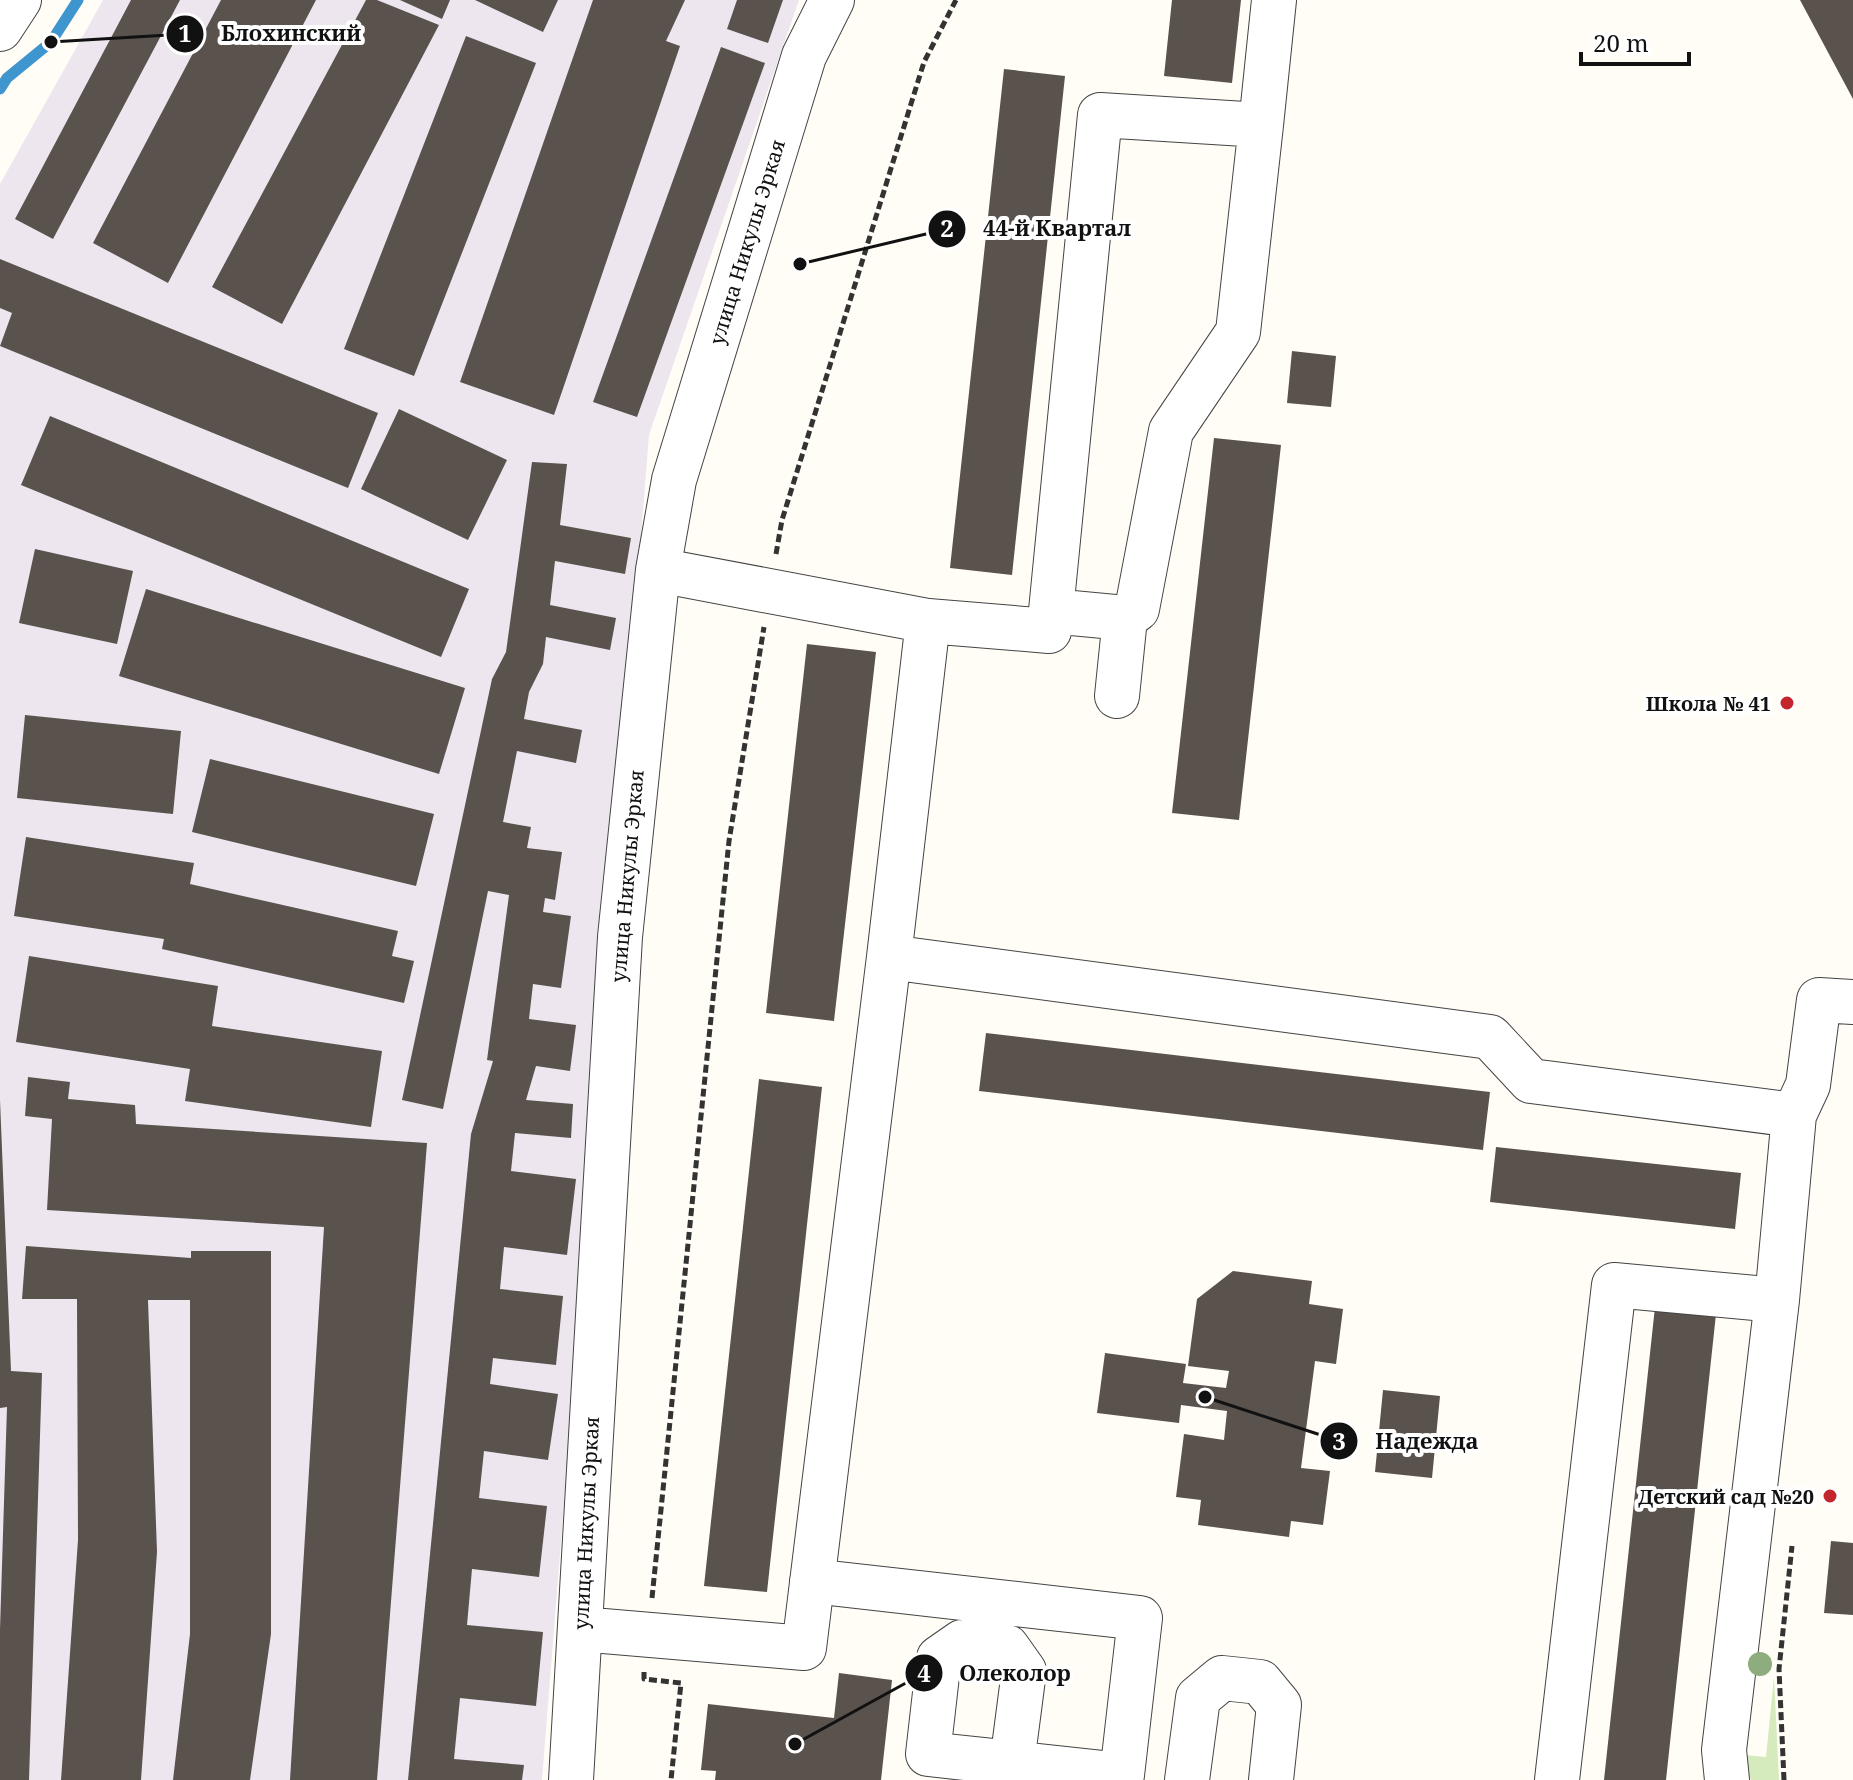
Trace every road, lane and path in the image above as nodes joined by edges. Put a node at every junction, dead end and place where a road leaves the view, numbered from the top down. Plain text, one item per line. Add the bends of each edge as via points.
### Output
1 (19, 0) edge
2 (832, 0) edge
3 (956, 0) edge
4 (1274, 0) edge
5 (0, 29) edge
6 (1261, 125) junction
7 (658, 570) junction
8 (770, 591) junction
9 (1051, 611) junction
10 (1125, 618) junction
11 (928, 621) junction
12 (1117, 696) dead end
13 (889, 957) junction
14 (1853, 1002) edge
15 (1794, 1115) junction
16 (1777, 1300) junction
17 (812, 1581) junction
18 (580, 1629) junction
19 (648, 1635) junction
20 (1012, 1763) dead end
21 (571, 1780) edge
22 (671, 1780) edge
23 (1187, 1780) edge
24 (1271, 1780) edge
25 (1557, 1780) edge
26 (1727, 1780) edge

1 - 5 street
2 - 7 street, улица Никулы Эркая via 804,56 683,450
3 - 8 path via 924,62 782,520
4 - 6 street
6 - 9 street via 1100,115
6 - 10 street via 1238,332 1171,431 1148,568 1137,609
7 - 8 street
7 - 18 street, улица Никулы Эркая via 620,937
8 - 11 street
8 - 19 path via 729,841
9 - 10 street
9 - 11 street via 1049,631
10 - 12 street
11 - 13 street
13 - 15 street via 1490,1037 1531,1081
13 - 17 street
14 - 15 street via 1819,1000 1808,1085
15 - 16 street
16 - 25 street via 1614,1285
16 - 26 street via 1724,1750
17 - 19 street via 804,1648
17 - 20 street via 1140,1618 1122,1775
18 - 19 street
18 - 21 street, улица Никулы Эркая
19 - 22 path via 644,1679 681,1683
23 - 24 street via 1198,1698 1222,1678 1260,1682 1279,1705

